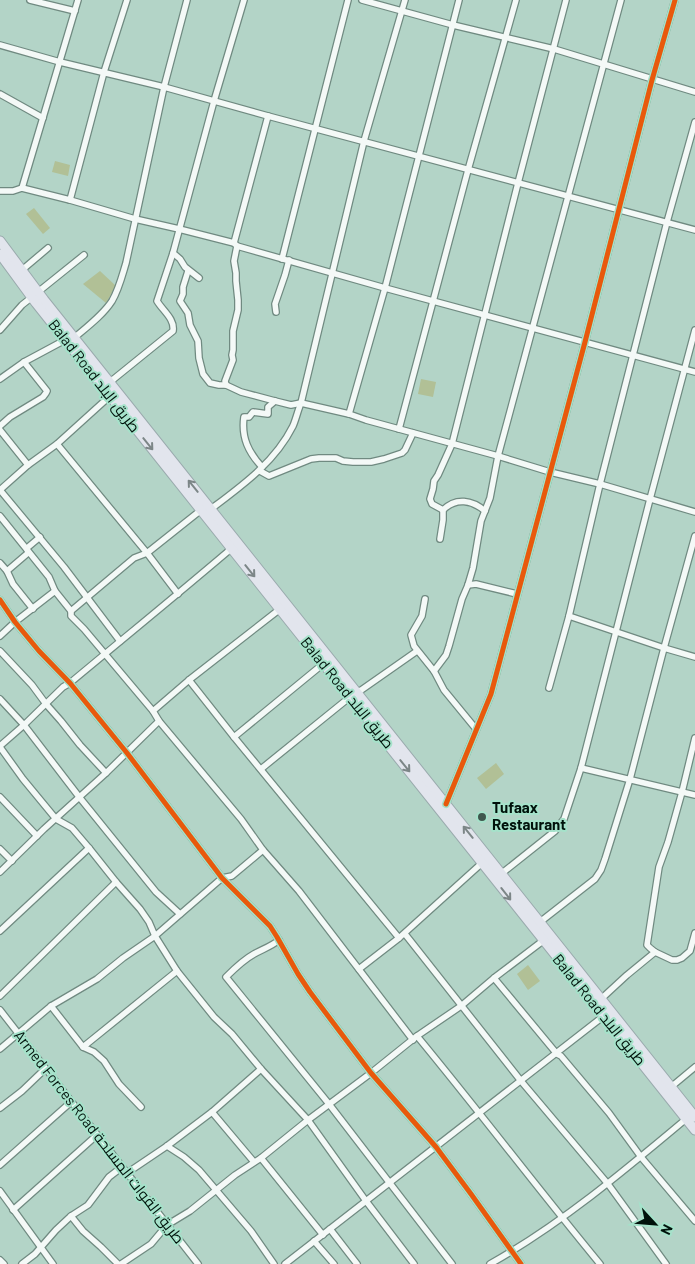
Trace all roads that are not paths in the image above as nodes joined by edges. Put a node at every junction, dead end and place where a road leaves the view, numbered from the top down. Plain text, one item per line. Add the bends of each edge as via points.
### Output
1 (30, 0) edge
2 (78, 0) edge
3 (127, 0) edge
4 (188, 0) edge
5 (244, 0) edge
6 (348, 0) edge
7 (362, 0) edge
8 (405, 0) edge
9 (459, 0) edge
10 (516, 0) edge
11 (566, 0) edge
12 (621, 0) edge
13 (674, 0) edge
14 (76, 11) junction
15 (402, 11) junction
16 (453, 25) junction
17 (506, 37) junction
18 (0, 45) edge
19 (554, 49) junction
20 (60, 62) junction
21 (604, 64) junction
22 (104, 72) junction
23 (652, 80) junction
24 (164, 87) junction
25 (695, 92) edge
26 (0, 94) edge
27 (214, 101) junction
28 (268, 116) junction
29 (43, 118) junction
30 (695, 122) edge
31 (314, 128) junction
32 (364, 141) junction
33 (418, 156) junction
34 (468, 170) junction
35 (518, 183) junction
36 (22, 188) junction
37 (0, 191) edge
38 (568, 196) junction
39 (70, 200) junction
40 (618, 209) junction
41 (134, 219) junction
42 (667, 222) junction
43 (179, 229) junction
44 (695, 230) edge
45 (0, 241) edge
46 (235, 245) junction
47 (48, 248) dead end
48 (173, 253) junction
49 (0, 254) edge
50 (84, 255) dead end
51 (282, 258) junction
52 (289, 260) junction
53 (4, 264) edge
54 (22, 270) junction
55 (188, 271) junction
56 (332, 274) junction
57 (199, 278) dead end
58 (385, 288) junction
59 (35, 294) junction
60 (434, 301) junction
61 (276, 312) dead end
62 (484, 314) junction
63 (533, 328) junction
64 (0, 330) edge
65 (695, 330) edge
66 (70, 339) junction
67 (585, 342) junction
68 (633, 355) junction
69 (24, 362) junction
70 (685, 369) junction
71 (695, 372) edge
72 (0, 379) edge
73 (110, 382) junction
74 (226, 385) junction
75 (110, 396) junction
76 (275, 401) junction
77 (301, 403) junction
78 (349, 414) junction
79 (0, 426) edge
80 (399, 429) junction
81 (0, 430) edge
82 (413, 433) junction
83 (57, 444) junction
84 (452, 444) junction
85 (498, 456) junction
86 (28, 465) junction
87 (261, 469) junction
88 (550, 472) junction
89 (600, 484) junction
90 (0, 490) edge
91 (650, 499) junction
92 (206, 510) junction
93 (443, 510) junction
94 (485, 511) junction
95 (695, 512) edge
96 (0, 516) edge
97 (695, 536) edge
98 (40, 537) junction
99 (440, 539) dead end
100 (27, 548) junction
101 (232, 548) junction
102 (147, 553) junction
103 (0, 563) edge
104 (7, 571) junction
105 (468, 586) junction
106 (55, 591) junction
107 (178, 594) junction
108 (517, 594) junction
109 (87, 597) junction
110 (425, 599) dead end
111 (0, 600) edge
112 (33, 609) junction
113 (280, 609) junction
114 (72, 610) junction
115 (569, 616) junction
116 (15, 622) junction
117 (616, 631) junction
118 (0, 636) edge
119 (120, 640) junction
120 (664, 648) junction
121 (0, 651) edge
122 (417, 651) junction
123 (104, 654) junction
124 (695, 657) edge
125 (323, 664) junction
126 (434, 672) junction
127 (190, 680) junction
128 (70, 683) junction
129 (549, 688) dead end
130 (354, 695) junction
131 (0, 699) edge
132 (46, 704) junction
133 (153, 711) junction
134 (159, 721) junction
135 (24, 725) junction
136 (476, 729) junction
137 (234, 737) junction
138 (695, 738) edge
139 (0, 746) edge
140 (127, 753) junction
141 (581, 768) junction
142 (260, 769) junction
143 (106, 774) junction
144 (630, 779) junction
145 (682, 792) junction
146 (695, 795) edge
147 (0, 797) edge
148 (80, 798) junction
149 (446, 804) junction
150 (56, 819) junction
151 (38, 836) junction
152 (90, 848) junction
153 (0, 849) edge
154 (264, 850) junction
155 (12, 861) junction
156 (482, 863) junction
157 (0, 872) edge
158 (501, 874) junction
159 (222, 878) junction
160 (116, 882) junction
161 (180, 914) junction
162 (540, 922) junction
163 (0, 931) edge
164 (695, 933) edge
165 (405, 934) junction
166 (155, 936) junction
167 (399, 938) junction
168 (279, 940) junction
169 (544, 940) junction
170 (655, 952) junction
171 (693, 952) edge
172 (359, 969) junction
173 (177, 971) junction
174 (494, 978) junction
175 (0, 996) edge
176 (601, 999) junction
177 (51, 1006) junction
178 (461, 1006) junction
179 (0, 1010) edge
180 (607, 1013) junction
181 (18, 1034) junction
182 (415, 1038) junction
183 (84, 1047) junction
184 (0, 1049) edge
185 (557, 1054) junction
186 (695, 1067) edge
187 (45, 1069) junction
188 (261, 1069) junction
189 (371, 1073) junction
190 (521, 1081) junction
191 (671, 1087) junction
192 (71, 1102) junction
193 (329, 1104) junction
194 (141, 1106) dead end
195 (0, 1108) edge
196 (212, 1112) junction
197 (480, 1113) junction
198 (690, 1118) edge
199 (308, 1120) junction
200 (695, 1130) edge
201 (97, 1135) junction
202 (167, 1146) junction
203 (436, 1147) junction
204 (641, 1157) junction
205 (261, 1158) junction
206 (254, 1162) junction
207 (0, 1166) edge
208 (122, 1167) junction
209 (127, 1173) junction
210 (390, 1183) junction
211 (608, 1184) junction
212 (217, 1190) junction
213 (0, 1191) edge
214 (366, 1201) junction
215 (13, 1210) junction
216 (71, 1216) junction
217 (562, 1218) junction
218 (695, 1221) edge
219 (167, 1225) junction
220 (330, 1229) junction
221 (323, 1235) junction
222 (314, 1242) junction
223 (41, 1247) junction
224 (512, 1252) junction
225 (0, 1260) edge
226 (4, 1264) edge
227 (22, 1264) edge
228 (53, 1264) edge
229 (119, 1264) edge
230 (198, 1264) edge
231 (274, 1264) edge
232 (285, 1264) edge
233 (334, 1264) edge
234 (357, 1264) edge
235 (414, 1264) edge
236 (452, 1264) edge
237 (490, 1264) edge
238 (521, 1264) edge
239 (600, 1264) edge
240 (666, 1264) edge

1 - 14 street
2 - 14 street
3 - 22 street
4 - 24 street
5 - 27 street
6 - 31 street
7 - 15 street
8 - 15 street
9 - 16 street
10 - 17 street
11 - 19 street
12 - 21 street
13 - 23 street
14 - 20 street
15 - 16 street
15 - 32 street
16 - 17 street
16 - 33 street
17 - 19 street
17 - 34 street
18 - 20 street
19 - 21 street
19 - 35 street
20 - 22 street
20 - 29 street
21 - 23 street
21 - 38 street
22 - 24 street
22 - 39 street
23 - 25 street
23 - 40 street
24 - 27 street
24 - 41 street
26 - 29 street
27 - 28 street
27 - 43 street
28 - 31 street
28 - 46 street
29 - 36 street
30 - 42 street
31 - 32 street
31 - 51 street
32 - 33 street
32 - 56 street
33 - 34 street
33 - 58 street
34 - 35 street
34 - 60 street
35 - 38 street
35 - 62 street
36 - 37 street
36 - 39 street
38 - 40 street
38 - 63 street
39 - 41 street
40 - 42 street
40 - 67 street
41 - 43 street
41 - 66 street via 126,263 111,302
42 - 44 street
42 - 68 street
43 - 46 street
43 - 48 street
45 - 54 highway, Balad Road طريق البلد
46 - 51 street
46 - 74 street via 238,310 233,331 233,360
47 - 54 street
48 - 55 street
48 - 73 street via 157,302 172,321 173,331
49 - 53 highway, Balad Road طريق البلد
50 - 59 street
51 - 52 street
52 - 56 street
52 - 61 street via 275,304
53 - 59 highway, Balad Road طريق البلد
54 - 59 highway, Balad Road طريق البلد
55 - 57 street
55 - 74 street via 180,301 198,341 202,371 210,382
56 - 58 street
56 - 77 street
58 - 60 street
58 - 78 street
59 - 64 street
59 - 66 highway, Balad Road طريق البلد
60 - 62 street
60 - 80 street
62 - 63 street
62 - 84 street
63 - 67 street
63 - 85 street
65 - 70 street
66 - 69 street
66 - 73 highway, Balad Road طريق البلد
66 - 75 highway, Balad Road طريق البلد
67 - 68 street
67 - 88 street
68 - 70 street
68 - 89 street
69 - 72 street
69 - 79 street via 47,391 46,394
70 - 71 street
70 - 91 street
92 -> 73 highway, Balad Road طريق البلد
74 - 76 street
75 - 83 street
75 -> 92 highway, Balad Road طريق البلد
76 - 77 street via 291,405
76 - 87 street via 268,407 268,414 253,412 244,417 250,453
77 - 78 street
77 - 87 street via 294,425
78 - 80 street
80 - 82 street
81 - 86 street
82 - 84 street
82 - 87 street via 402,453 384,459 353,462 336,458 311,459 269,476
83 - 86 street
83 - 102 street
84 - 85 street
84 - 93 street via 434,481 430,499 432,504
85 - 88 street
85 - 94 street
86 - 90 street
87 - 92 street
88 - 89 street
88 - 108 street
89 - 91 street
89 - 115 street
90 - 98 street
91 - 95 street
91 - 117 street
92 - 101 highway, Balad Road طريق البلد
92 - 102 street
92 - 130 highway, Balad Road طريق البلد
93 - 94 street via 464,500
93 - 99 street
94 - 105 street
96 - 100 street
97 - 120 street
98 - 100 street
98 - 109 street
100 - 104 street via 28,553
100 - 106 street via 49,577
101 - 107 street
101 -> 113 highway, Balad Road طريق البلد
102 - 107 street
102 - 109 street via 134,558
103 - 104 street
104 - 112 street
105 - 108 street via 476,584
105 - 126 street via 450,646
106 - 112 street
106 - 114 street
107 - 119 street
108 - 136 street via 490,694
109 - 114 street
109 - 119 street
110 - 122 street via 422,616 411,635
111 - 116 street
112 - 116 street
113 - 125 highway, Balad Road طريق البلد
113 - 127 street
114 - 123 street via 71,616
115 - 117 street
115 - 129 street
116 - 118 street
116 - 128 street
117 - 120 street
117 - 141 street
119 - 123 street
120 - 124 street
120 - 144 street
121 - 132 street
122 - 126 street
122 - 130 street
123 - 128 street
123 - 133 street
125 - 130 highway, Balad Road طريق البلد
125 - 137 street
126 - 136 street via 444,690
127 - 133 street
127 - 137 street
128 - 132 street
128 - 140 street
130 - 142 street
130 - 149 highway, Balad Road طريق البلد
130 -> 156 highway, Balad Road طريق البلد
131 - 135 street
132 - 135 street
132 - 143 street
133 - 134 street
134 - 140 street
134 - 154 street
135 - 139 street
135 - 148 street
136 - 149 street
137 - 142 street
138 - 145 street
139 - 150 street
140 - 143 street
140 - 159 street
141 - 144 street
141 - 158 street via 564,819 555,831
142 - 167 street
143 - 148 street
144 - 145 street
144 - 162 street via 601,870 595,879
145 - 146 street
145 - 170 street via 659,867 647,945
147 - 151 street
148 - 150 street
148 - 161 street via 156,892
158 -> 149 highway, Balad Road طريق البلد
150 - 151 street
150 - 152 street via 72,828
151 - 155 street
152 - 160 street
152 - 163 street
153 - 155 street
154 - 159 street via 232,876
154 - 172 street
155 - 157 street
156 - 165 street
156 -> 169 highway, Balad Road طريق البلد
158 - 162 highway, Balad Road طريق البلد
159 - 161 street
159 - 168 street via 270,926
160 - 166 street via 140,909
160 - 175 street
161 - 166 street
162 - 176 highway, Balad Road طريق البلد
164 - 171 street
165 - 167 street
165 - 178 street
166 - 173 street
166 - 177 street via 97,979
167 - 172 street
168 - 189 street via 310,992
168 - 193 street via 237,965 226,977
169 - 174 street
169 - 180 highway, Balad Road طريق البلد
170 - 171 street via 672,960
170 - 176 street
172 - 182 street
173 - 183 street
173 - 188 street
174 - 178 street
174 - 185 street
176 - 180 highway, Balad Road طريق البلد
177 - 181 street
177 - 183 street
178 - 182 street
178 - 190 street
179 - 181 street, Armed Forces Road طريق القوات المسلحة
180 - 185 street
180 - 191 highway, Balad Road طريق البلد
180 - 198 highway, Balad Road طريق البلد
181 - 184 street
181 - 187 street, Armed Forces Road طريق القوات المسلحة
182 - 189 street
182 - 197 street
183 - 194 street via 99,1056 119,1084
185 - 190 street
185 - 204 street via 609,1113
186 - 191 street
187 - 192 street, Armed Forces Road طريق القوات المسلحة
187 - 195 street
188 - 196 street
188 - 199 street
189 - 193 street
189 - 203 street
190 - 197 street
190 - 211 street
191 - 198 highway, Balad Road طريق البلد
192 - 201 street, Armed Forces Road طريق القوات المسلحة
192 - 207 street
193 - 199 street
193 - 210 street
196 - 202 street
196 - 206 street
197 - 203 street
197 - 217 street
198 - 200 highway, Balad Road طريق البلد
198 - 204 street
199 - 205 street
199 - 214 street
201 - 208 street, Armed Forces Road طريق القوات المسلحة
201 - 215 street
202 - 209 street
202 - 212 street via 184,1157
203 - 210 street
203 - 224 street
204 - 211 street
204 - 218 street
205 - 206 street
205 - 221 street
206 - 212 street
208 - 209 street, Armed Forces Road طريق القوات المسلحة
208 - 216 street via 108,1177 88,1206
209 - 219 street, Armed Forces Road طريق القوات المسلحة
210 - 214 street
210 - 236 street
211 - 217 street
211 - 240 street
212 - 219 street
212 - 231 street via 251,1230
213 - 215 street
214 - 220 street
214 - 235 street
215 - 223 street
216 - 223 street
216 - 229 street
217 - 224 street
217 - 239 street
219 - 229 street via 151,1244
219 - 230 street, Armed Forces Road طريق القوات المسلحة
220 - 221 street
220 - 234 street
221 - 222 street
222 - 232 street
222 - 233 street
223 - 227 street
223 - 228 street
224 - 237 street
224 - 238 street
225 - 226 street

